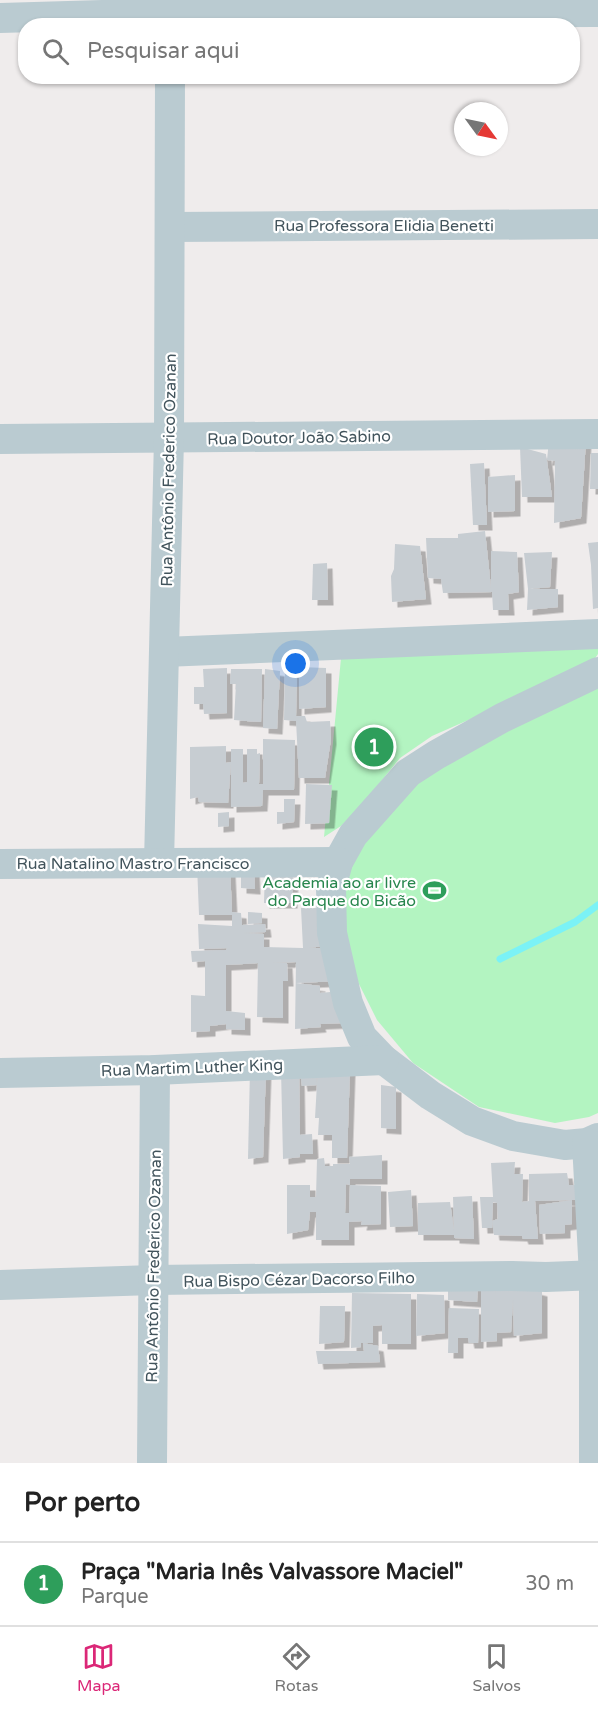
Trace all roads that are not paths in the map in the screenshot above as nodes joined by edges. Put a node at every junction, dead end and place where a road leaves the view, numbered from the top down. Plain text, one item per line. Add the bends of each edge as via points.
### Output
1 (598, 12) edge
2 (171, 13) edge
3 (0, 18) edge
4 (170, 84) edge
5 (598, 224) edge
6 (170, 227) junction
7 (598, 434) edge
8 (169, 438) junction
9 (0, 439) edge
10 (598, 633) edge
11 (164, 652) junction
12 (598, 672) edge
13 (159, 862) junction
14 (338, 862) junction
15 (0, 864) edge
16 (384, 1060) junction
17 (155, 1070) junction
18 (0, 1073) edge
19 (593, 1140) edge
20 (596, 1275) edge
21 (153, 1280) junction
22 (0, 1285) edge
23 (152, 1463) edge
24 (594, 1463) edge

1 - 2 street
2 - 3 street
4 - 6 street, Rua Antônio Frederico Ozanan
5 - 6 street, Rua Professora Elidia Benetti
6 - 8 street, Rua Antônio Frederico Ozanan
7 - 8 street, Rua Doutor João Sabino
8 - 9 street, Rua Doutor João Sabino
8 - 11 street, Rua Antônio Frederico Ozanan
10 - 11 street
11 - 13 street, Rua Antônio Frederico Ozanan
12 - 14 street via 502,718 408,773 353,835
13 - 14 street, Rua Natalino Mastro Francisco
13 - 15 street, Rua Natalino Mastro Francisco
14 - 16 street via 331,888 332,933 345,991 362,1037
16 - 17 street, Rua Martim Luther King
16 - 19 street via 472,1121 513,1136 565,1145
17 - 18 street, Rua Martim Luther King
17 - 21 street, Rua Antônio Frederico Ozanan
19 - 20 street
20 - 21 street, Rua Bispo Cézar Dacorso Filho
20 - 24 street
21 - 22 street, Rua Bispo Cézar Dacorso Filho
21 - 23 street, Rua Antônio Frederico Ozanan

